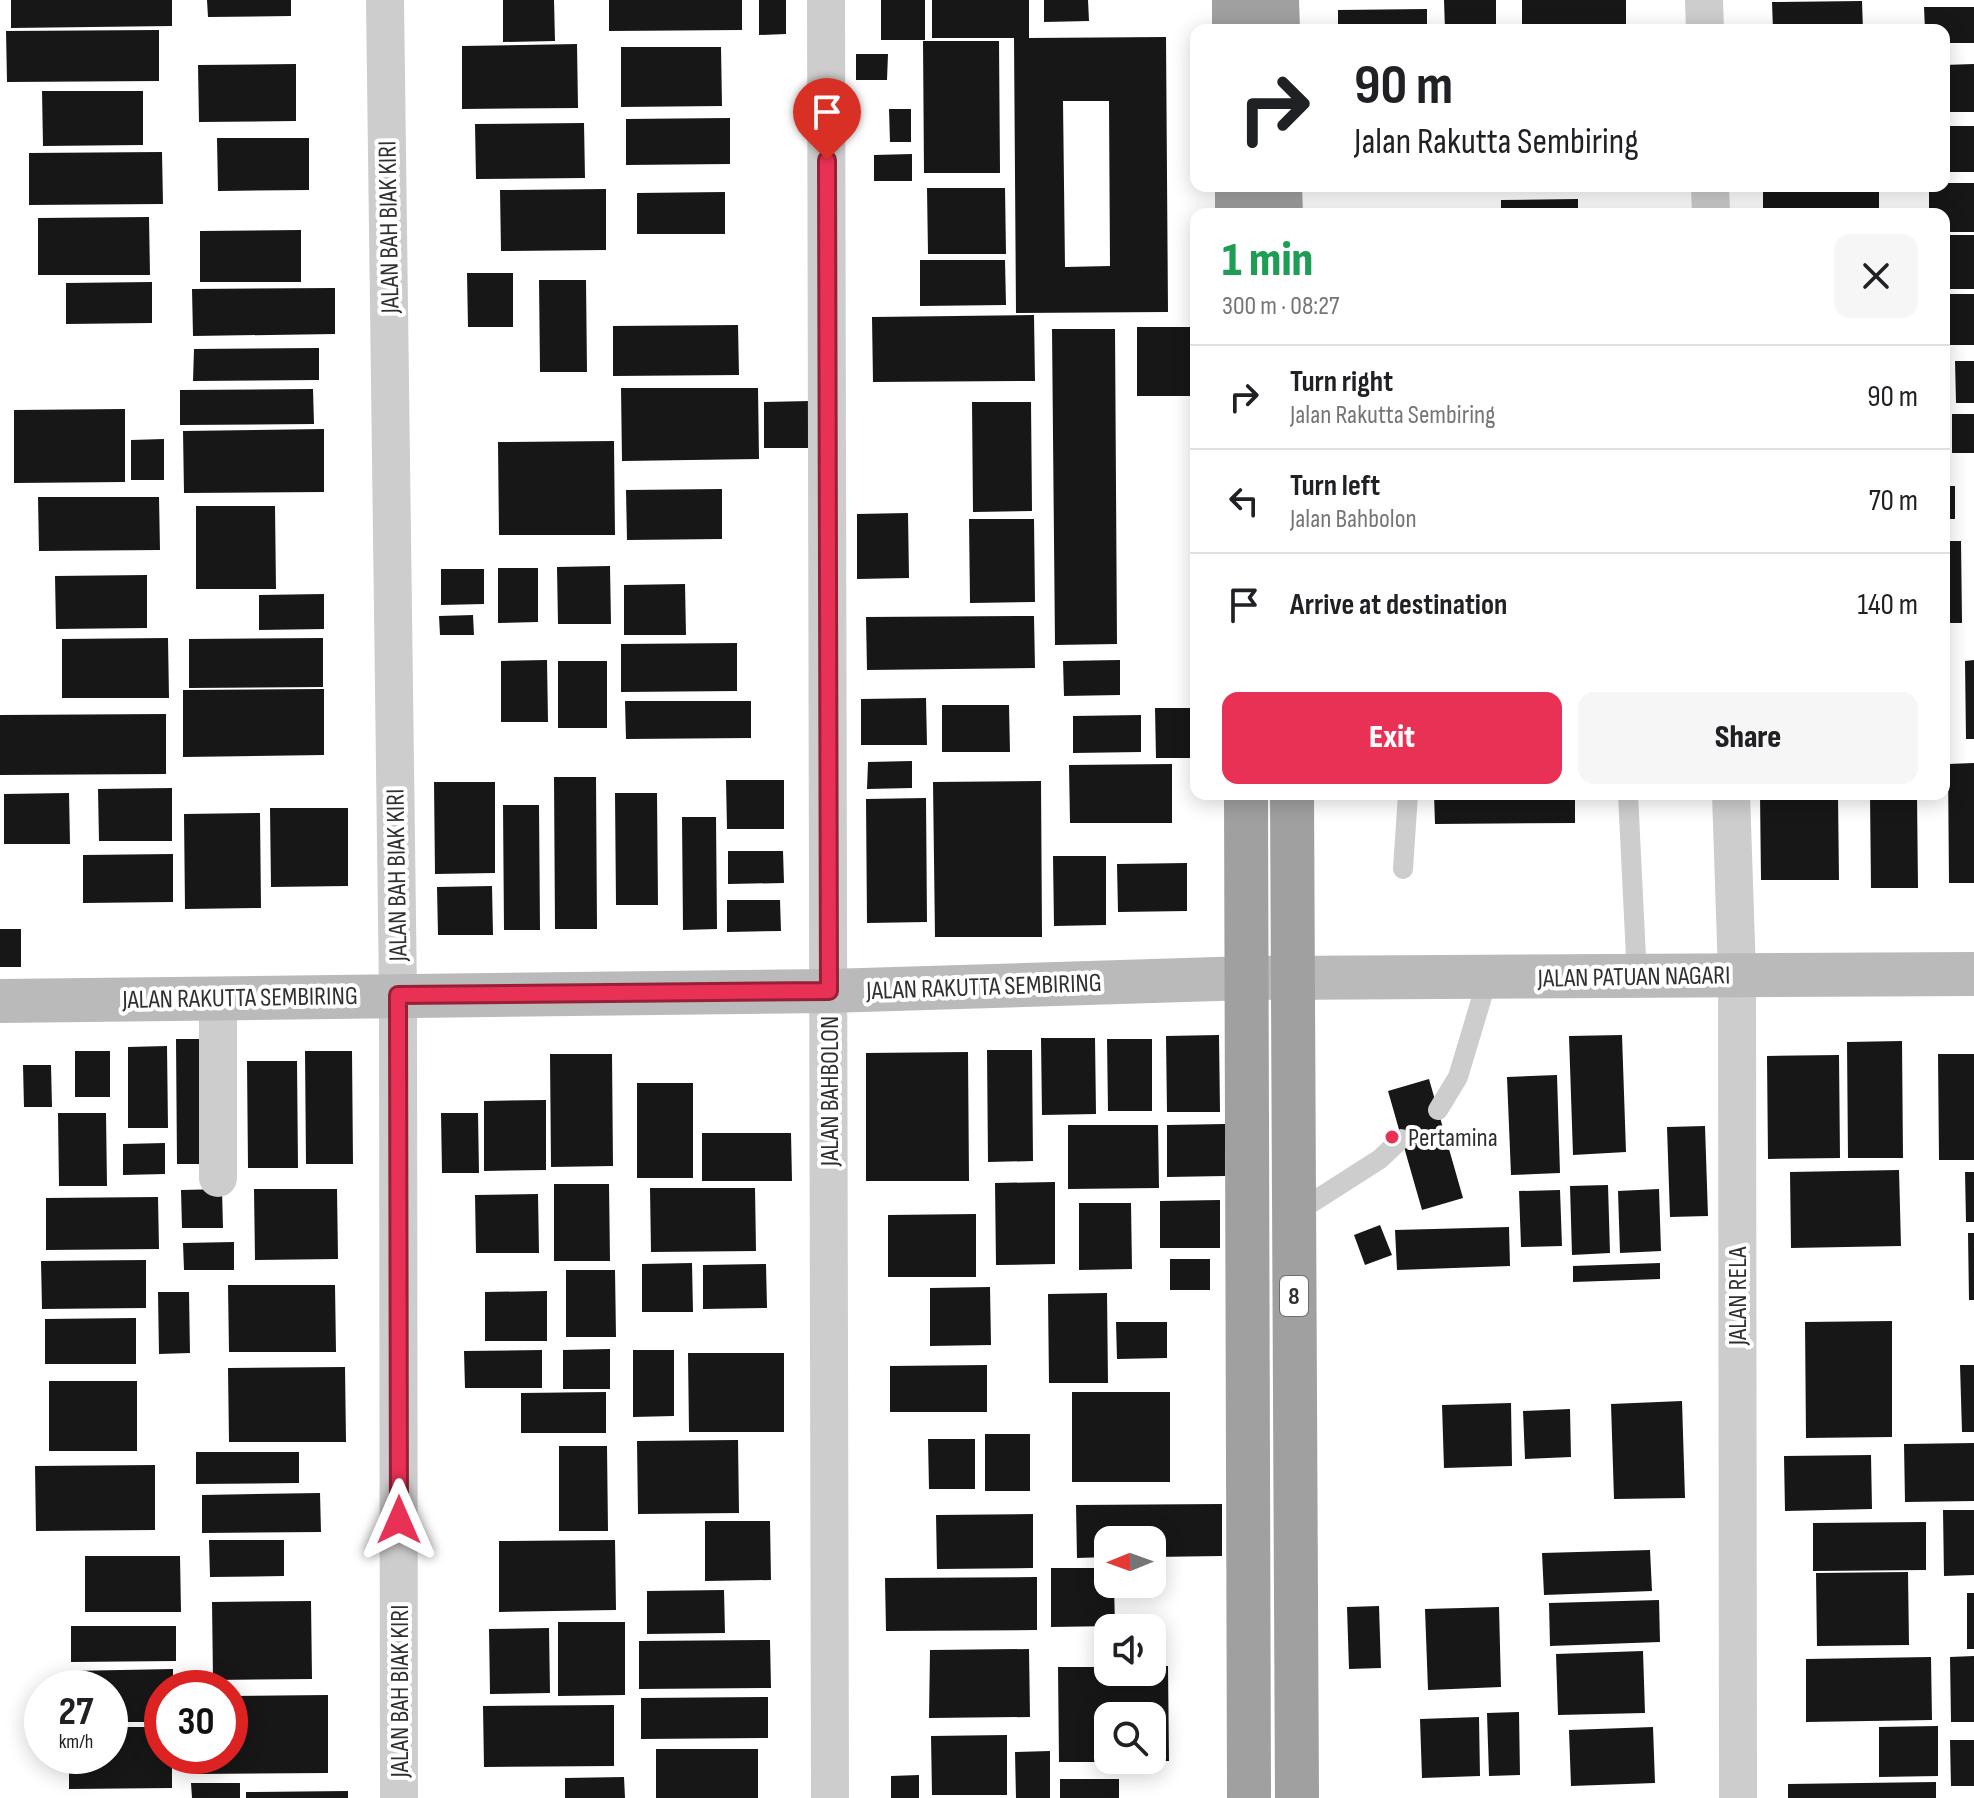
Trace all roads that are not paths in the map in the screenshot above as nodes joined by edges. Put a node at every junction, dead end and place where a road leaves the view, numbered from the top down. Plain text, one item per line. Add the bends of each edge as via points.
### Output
1 (385, 0) edge
2 (826, 0) edge
3 (1234, 0) edge
4 (1277, 0) edge
5 (1704, 0) edge
6 (1234, 24) edge
7 (1278, 24) edge
8 (1705, 24) edge
9 (1246, 800) edge
10 (1292, 800) edge
11 (1408, 800) edge
12 (1628, 800) edge
13 (1731, 800) edge
14 (1403, 869) dead end
15 (1737, 974) junction
16 (1974, 974) edge
17 (1488, 977) junction
18 (1249, 978) junction
19 (1294, 978) junction
20 (1637, 978) junction
21 (829, 991) junction
22 (398, 995) junction
23 (218, 998) junction
24 (0, 1001) edge
25 (1438, 1110) dead end
26 (1401, 1139) dead end
27 (218, 1178) dead end
28 (1294, 1214) junction
29 (399, 1798) edge
30 (830, 1798) edge
31 (1249, 1798) edge
32 (1297, 1798) edge
33 (1738, 1798) edge

1 - 22 street, JALAN BAH BIAK KIRI
2 - 21 street, JALAN BAHBOLON
3 - 6 highway
4 - 7 highway
5 - 8 street
9 - 18 highway, 8
10 - 19 highway, 8
11 - 14 lane
12 - 20 lane
13 - 15 street, JALAN RELA
15 - 16 main road, JALAN PATUAN NAGARI
15 - 20 main road, JALAN PATUAN NAGARI
15 - 33 street, JALAN RELA
17 - 19 main road, JALAN PATUAN NAGARI
17 - 20 main road, JALAN PATUAN NAGARI
17 - 25 lane via 1458,1077
18 - 19 main road, JALAN RAKUTTA SEMBIRING
18 - 21 main road, JALAN RAKUTTA SEMBIRING
18 - 31 highway, 8
19 - 28 highway, 8
21 - 22 main road, JALAN RAKUTTA SEMBIRING
21 - 30 street, JALAN BAHBOLON
22 - 23 main road, JALAN RAKUTTA SEMBIRING
22 - 29 street, JALAN BAH BIAK KIRI
23 - 24 main road, JALAN RAKUTTA SEMBIRING
23 - 27 street
26 - 28 lane via 1380,1159
28 - 32 highway, 8

